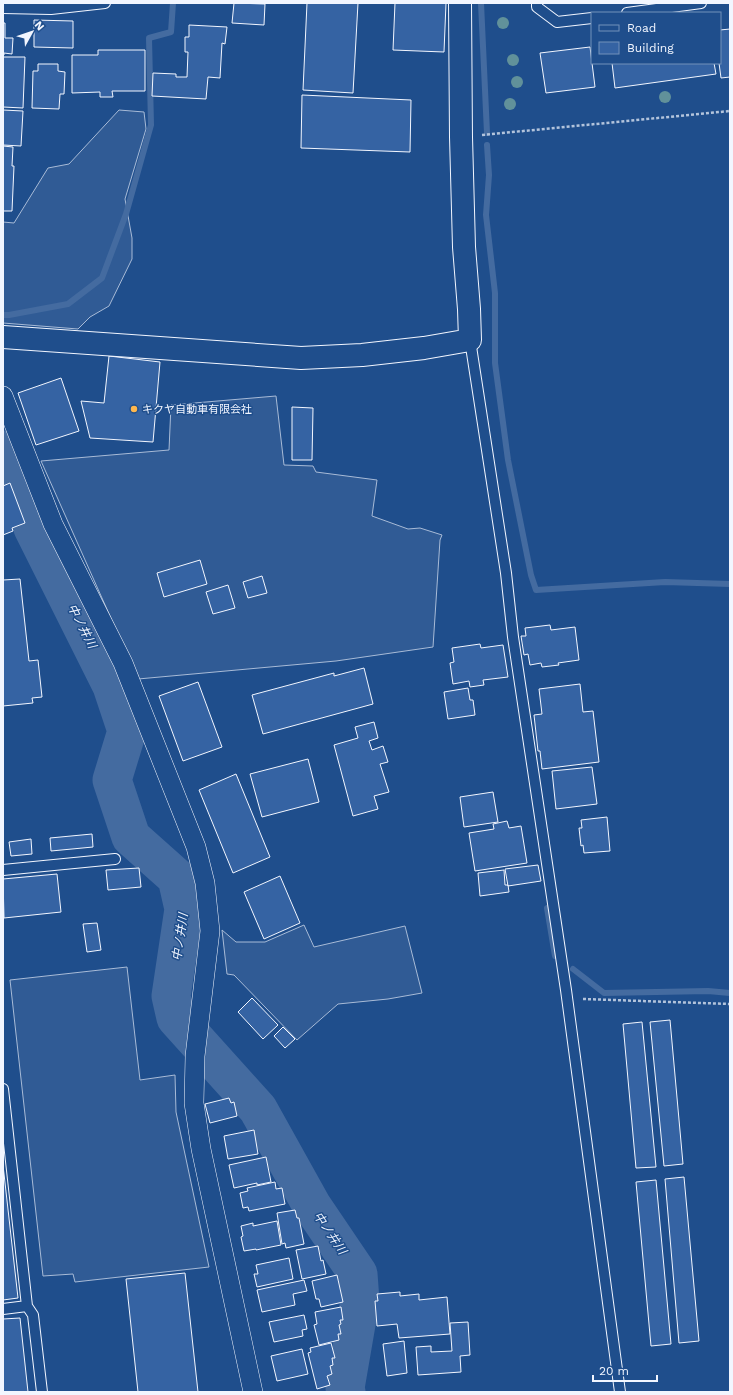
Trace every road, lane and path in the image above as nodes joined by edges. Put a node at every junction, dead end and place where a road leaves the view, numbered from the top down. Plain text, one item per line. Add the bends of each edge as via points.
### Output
1 (105, 3) edge
2 (460, 3) edge
3 (537, 3) edge
4 (701, 3) edge
5 (3, 8) edge
6 (634, 12) edge
7 (591, 18) edge
8 (730, 111) edge
9 (461, 137) junction
10 (3, 337) edge
11 (470, 340) junction
12 (3, 396) edge
13 (115, 858) dead end
14 (3, 870) edge
15 (567, 999) junction
16 (730, 1004) edge
17 (3, 1089) edge
18 (27, 1306) junction
19 (3, 1309) edge
20 (42, 1392) edge
21 (253, 1392) edge
22 (620, 1392) edge

1 - 5 lane via 51,9
2 - 9 street
3 - 7 lane via 537,7 557,22
4 - 6 lane
8 - 9 path
9 - 11 street
10 - 11 street via 301,358 362,355
11 - 15 lane
12 - 21 street via 53,524 123,663 196,847 205,883 210,931 198,1031 194,1103 201,1148
13 - 14 lane
15 - 16 path
15 - 22 lane
17 - 18 lane
18 - 19 lane
18 - 20 lane via 33,1315

